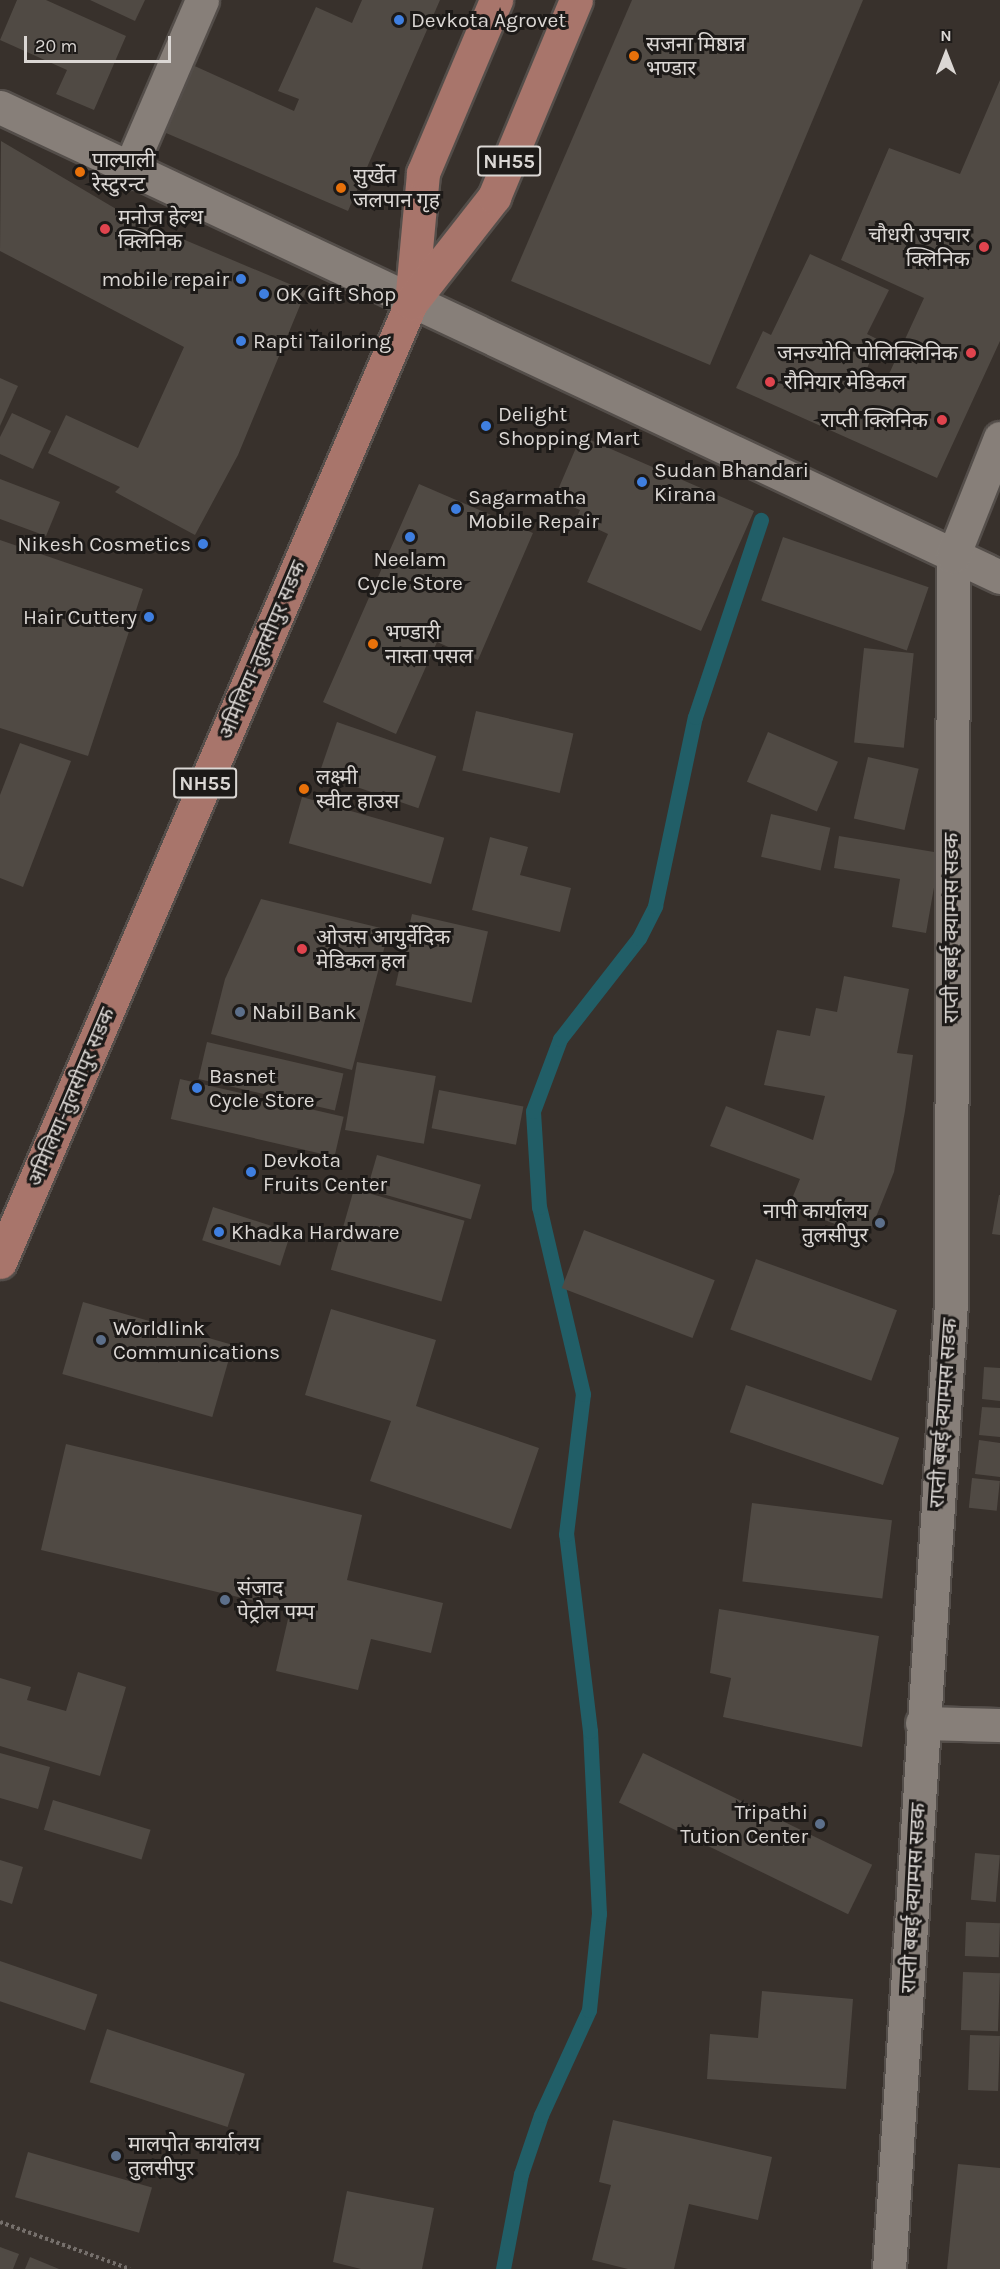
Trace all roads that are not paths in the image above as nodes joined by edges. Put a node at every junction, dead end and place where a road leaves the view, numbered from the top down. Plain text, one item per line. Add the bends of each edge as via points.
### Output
1 (202, 0) edge
2 (496, 0) edge
3 (576, 0) edge
4 (0, 107) edge
5 (128, 172) junction
6 (411, 303) junction
7 (1000, 438) edge
8 (953, 556) junction
9 (1000, 577) edge
10 (0, 1262) edge
11 (922, 1723) junction
12 (1000, 1725) edge
13 (889, 2269) edge

1 - 5 street
2 - 6 main road, NH55 via 423,173
3 - 6 main road, NH55 via 494,197
4 - 5 street
5 - 6 street
6 - 8 street
6 - 10 main road, अमिलिया-तुलसीपुर सडक / NH55
7 - 8 street
8 - 9 street
8 - 11 street, राप्ती बबई क्याम्पस सडक via 951,1302
11 - 12 street
11 - 13 street, राप्ती बबई क्याम्पस सडक

